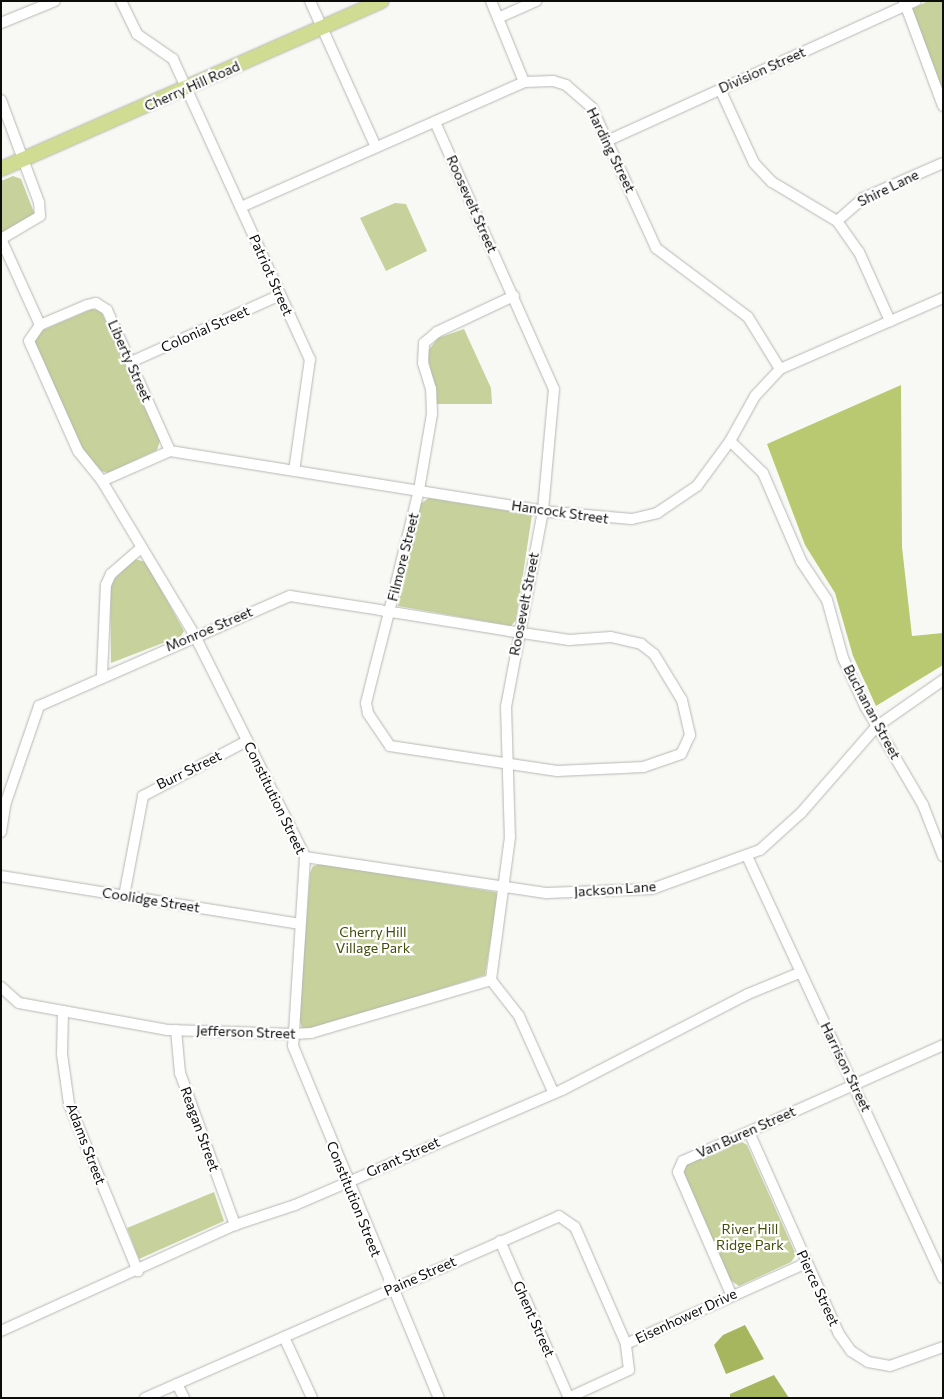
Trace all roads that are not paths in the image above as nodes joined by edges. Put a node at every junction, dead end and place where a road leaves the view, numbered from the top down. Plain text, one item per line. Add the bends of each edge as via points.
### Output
1 (55, 1) edge
2 (121, 1) edge
3 (310, 1) edge
4 (382, 1) edge
5 (491, 1) edge
6 (536, 1) edge
7 (908, 3) edge
8 (498, 18) junction
9 (1, 23) edge
10 (322, 27) junction
11 (524, 82) junction
12 (186, 89) junction
13 (720, 89) junction
14 (1, 100) edge
15 (943, 106) edge
16 (435, 122) junction
17 (609, 140) junction
18 (376, 147) junction
19 (22, 160) junction
20 (943, 163) edge
21 (1, 169) edge
22 (241, 208) junction
23 (837, 221) junction
24 (1, 239) edge
25 (280, 295) junction
26 (514, 296) junction
27 (943, 298) edge
28 (890, 321) junction
29 (40, 325) junction
30 (131, 362) junction
31 (780, 368) junction
32 (730, 441) junction
33 (170, 451) junction
34 (294, 471) junction
35 (102, 481) junction
36 (419, 490) junction
37 (542, 511) junction
38 (141, 548) junction
39 (389, 612) junction
40 (519, 632) junction
41 (195, 636) junction
42 (102, 675) junction
43 (943, 680) edge
44 (876, 727) junction
45 (247, 741) junction
46 (508, 763) junction
47 (1, 832) edge
48 (747, 856) junction
49 (943, 856) edge
50 (305, 857) junction
51 (1, 876) edge
52 (505, 889) junction
53 (124, 896) junction
54 (300, 924) junction
55 (799, 973) junction
56 (491, 980) junction
57 (1, 987) edge
58 (63, 1010) junction
59 (176, 1030) junction
60 (293, 1034) junction
61 (943, 1045) edge
62 (855, 1084) junction
63 (554, 1094) junction
64 (749, 1132) junction
65 (347, 1183) junction
66 (235, 1225) junction
67 (500, 1241) junction
68 (806, 1263) junction
69 (138, 1271) junction
70 (943, 1278) edge
71 (391, 1288) junction
72 (731, 1294) junction
73 (1, 1331) edge
74 (284, 1337) junction
75 (626, 1344) junction
76 (943, 1347) edge
77 (177, 1384) junction
78 (145, 1398) edge
79 (184, 1398) edge
80 (312, 1398) edge
81 (439, 1398) edge
82 (568, 1398) edge

1 - 9 street
2 - 12 street, Patriot Street via 137,34 173,59
3 - 10 street
4 - 10 main road, Cherry Hill Road
5 - 8 street
6 - 8 street
7 - 13 street, Division Street
7 - 15 street via 920,54
8 - 11 street
10 - 12 main road, Cherry Hill Road
10 - 18 street
11 - 16 street, Harding Street
11 - 17 street, Harding Street via 553,80 566,85 592,108
12 - 19 main road, Cherry Hill Road
12 - 22 street, Patriot Street
13 - 17 street, Division Street
13 - 23 street via 763,174
14 - 19 street
16 - 18 street, Harding Street
16 - 26 street, Roosevelt Street
17 - 31 street, Harding Street via 656,248 748,317
18 - 22 street, Harding Street
19 - 21 main road, Cherry Hill Road
19 - 24 street via 39,202 40,216
20 - 23 street, Shire Lane via 863,198
22 - 25 street, Patriot Street
23 - 28 street via 858,252
24 - 29 street
25 - 30 street, Colonial Street
25 - 34 street, Patriot Street via 310,359
26 - 36 street, Filmore Street via 437,332 424,343 423,363 432,398
26 - 37 street, Roosevelt Street via 554,389
27 - 28 street, Hancock Street
28 - 31 street, Hancock Street
29 - 30 street, Liberty Street via 96,304 107,310
29 - 35 street, Constitution Street via 29,341 78,451
30 - 33 street, Liberty Street
31 - 32 street, Hancock Street via 755,396
32 - 37 street, Hancock Street via 697,486 657,513 609,520
32 - 44 street, Buchanan Street via 763,473 801,561 827,600 843,658
33 - 34 street, Hancock Street
33 - 35 street
34 - 36 street, Hancock Street
35 - 38 street, Constitution Street
36 - 37 street, Hancock Street
36 - 39 street, Filmore Street
37 - 40 street, Roosevelt Street
38 - 41 street, Constitution Street
38 - 42 street via 111,574 106,585
39 - 40 street, Monroe Street
39 - 41 street, Monroe Street via 290,596
39 - 46 street, Filmore Street via 366,703 382,741 390,746
40 - 46 street, Roosevelt Street via 506,706
40 - 46 street, Monroe Street via 569,640 611,637 641,644 654,654 675,685 690,735 680,754 644,767 557,771
41 - 42 street, Monroe Street
41 - 45 street, Constitution Street
42 - 47 street, Monroe Street via 39,706 6,802
43 - 44 street, Jackson Lane
44 - 48 street, Jackson Lane via 801,813
44 - 49 street, Buchanan Street via 924,805
45 - 50 street, Constitution Street
45 - 53 street, Burr Street via 143,796
46 - 52 street, Roosevelt Street via 510,837
48 - 52 street, Jackson Lane via 652,889 547,893
48 - 55 street, Harrison Street
50 - 52 street, Jackson Lane
50 - 54 street, Constitution Street
51 - 53 street, Coolidge Street
52 - 56 street, Roosevelt Street
53 - 54 street, Coolidge Street
54 - 60 street, Constitution Street
55 - 62 street, Harrison Street
55 - 63 street, Grant Street via 748,994
56 - 60 street, Jefferson Street via 311,1034
56 - 63 street via 519,1016
57 - 58 street, Jefferson Street via 19,1003
58 - 59 street, Jefferson Street
58 - 69 street, Adams Street via 62,1054 69,1104
59 - 60 street, Jefferson Street
59 - 66 street, Reagan Street via 180,1073
60 - 65 street, Constitution Street via 311,1097
61 - 62 street, Van Buren Street
62 - 64 street, Van Buren Street
62 - 70 street, Harrison Street
63 - 65 street, Grant Street
64 - 68 street, Pierce Street
64 - 72 street, Van Buren Street via 687,1159 678,1172
65 - 66 street, Grant Street
65 - 71 street, Constitution Street
66 - 69 street, Grant Street
67 - 71 street, Paine Street
67 - 75 street, Paine Street via 558,1216 571,1220
67 - 82 street, Ghent Street
68 - 72 street, Eisenhower Drive
68 - 76 street, Pierce Street via 842,1339 862,1360 896,1365
69 - 73 street, Grant Street
71 - 74 street, Paine Street
71 - 81 street, Constitution Street
72 - 75 street, Eisenhower Drive
74 - 77 street, Paine Street
74 - 80 street
75 - 82 street, Eisenhower Drive via 629,1370
77 - 78 street, Paine Street
77 - 79 street

